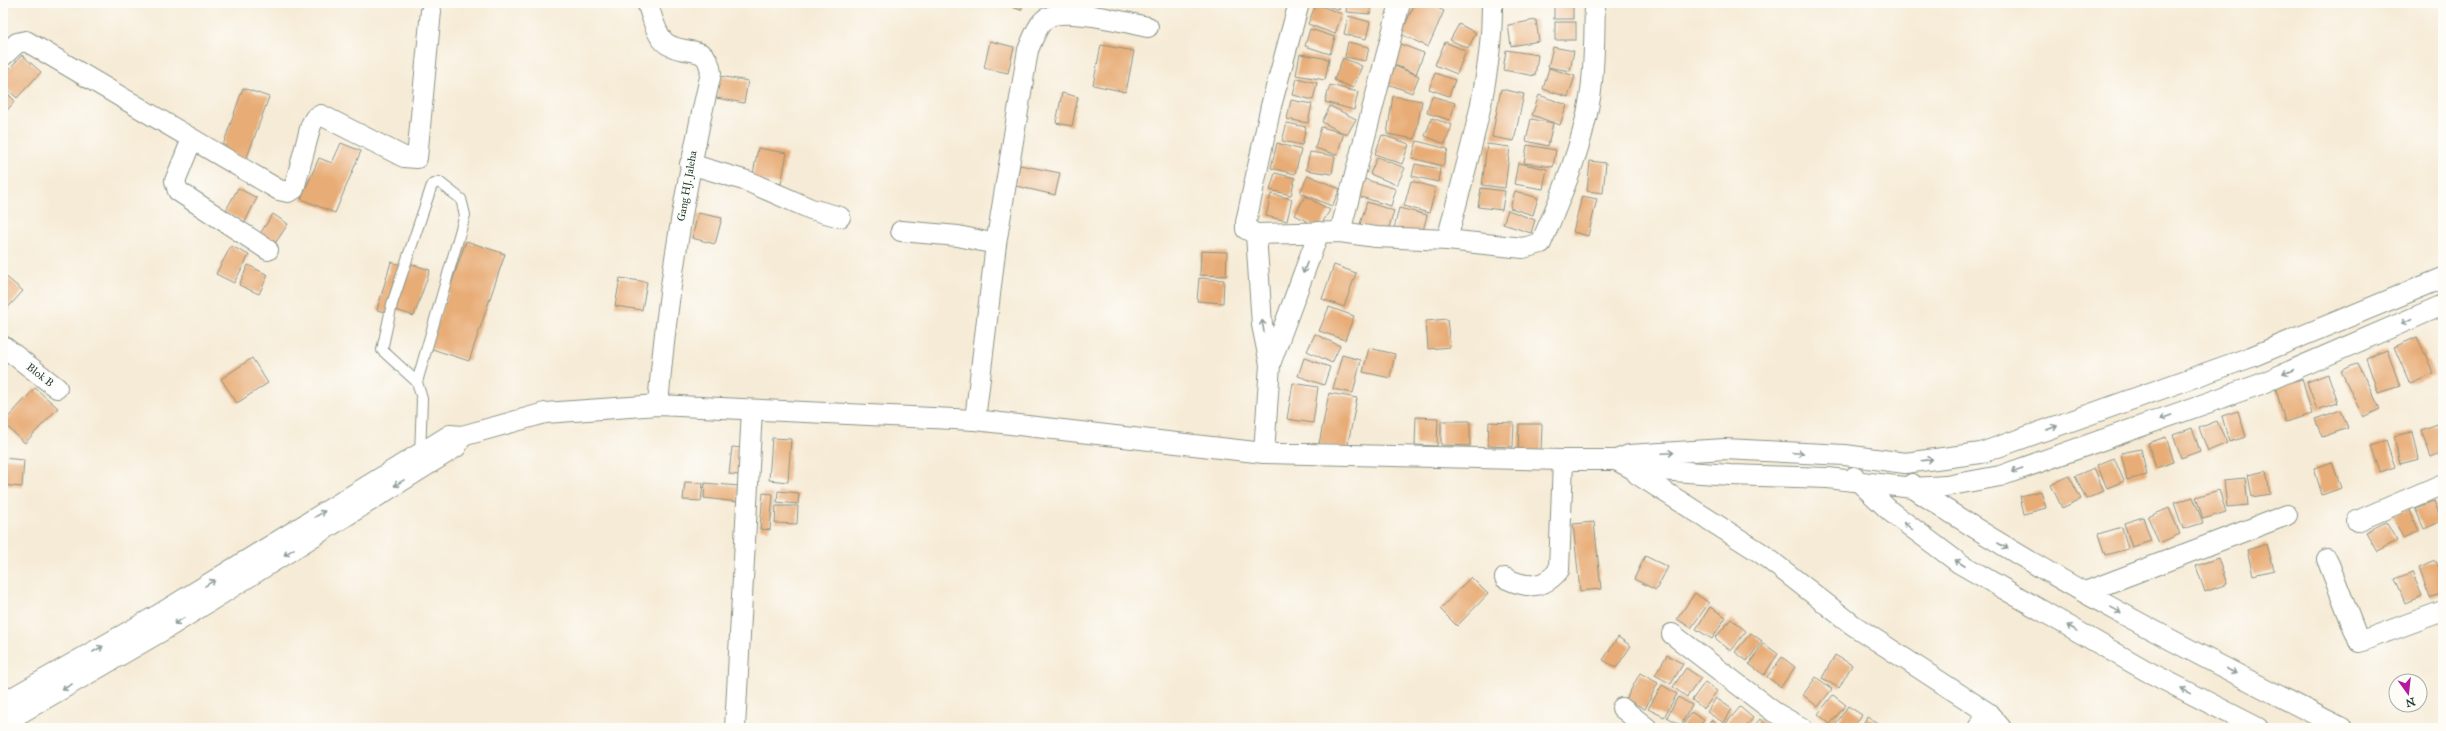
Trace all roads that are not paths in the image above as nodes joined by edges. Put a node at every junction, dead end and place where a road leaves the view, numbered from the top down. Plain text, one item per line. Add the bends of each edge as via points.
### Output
1 (647, 3) edge
2 (1299, 3) edge
3 (1400, 3) edge
4 (1492, 3) edge
5 (1595, 3) edge
6 (430, 11) dead end
7 (1148, 27) dead end
8 (4, 52) edge
9 (192, 139) junction
10 (690, 164) junction
11 (840, 217) dead end
12 (901, 231) dead end
13 (1319, 232) junction
14 (1340, 232) junction
15 (1256, 234) junction
16 (1447, 240) junction
17 (996, 244) junction
18 (268, 250) dead end
19 (2443, 278) edge
20 (2443, 305) edge
21 (3, 346) edge
22 (2251, 357) junction
23 (1270, 364) junction
24 (417, 382) junction
25 (2258, 384) junction
26 (57, 388) dead end
27 (658, 405) junction
28 (752, 410) junction
29 (975, 420) junction
30 (1264, 453) junction
31 (1845, 455) junction
32 (423, 460) junction
33 (1563, 460) junction
34 (1625, 461) junction
35 (1905, 463) junction
36 (1856, 480) junction
37 (2443, 484) edge
38 (1913, 488) junction
39 (2287, 515) dead end
40 (2357, 521) dead end
41 (2327, 559) dead end
42 (1504, 578) dead end
43 (2086, 592) junction
44 (2443, 612) edge
45 (1672, 634) dead end
46 (3, 703) edge
47 (1622, 708) dead end
48 (1983, 720) edge
49 (3, 723) edge
50 (735, 728) edge
51 (1646, 728) edge
52 (1802, 728) edge
53 (2001, 728) edge
54 (2258, 728) edge
55 (2342, 728) edge

1 - 10 street, Gang HJ. Jaleha via 667,44 704,54 709,60 711,74
2 - 15 street via 1271,106 1246,222 1246,229
3 - 14 street
4 - 16 street via 1491,42 1485,81
5 - 16 street via 1594,62 1590,99 1563,194 1541,243 1523,248
6 - 9 street via 417,158 404,157 321,115 315,118 311,125 294,189 288,192 279,190
7 - 17 street via 1066,14 1051,16 1042,21 1028,50
8 - 9 street via 26,40
9 - 18 street via 175,181 178,191
10 - 11 street via 747,181 811,209
10 - 27 street, Gang HJ. Jaleha via 665,322
12 - 17 street via 958,236
13 - 14 street
13 - 15 street
13 -> 23 street
14 - 16 street via 1376,237
23 -> 15 street via 1262,325
17 - 29 street
19 - 22 street
20 -> 25 street
21 - 26 street, Blok B
22 - 25 street
35 -> 22 street via 1982,453
23 - 30 street
24 - 24 lane via 466,215 461,199 439,182 432,185 392,304 382,350
24 - 32 lane via 422,399
25 -> 38 street via 2000,476 1946,486
27 - 28 street
27 - 32 street via 545,413 462,436 456,447
28 - 29 street
28 - 50 street
29 - 30 street
30 - 33 street
34 -> 31 street via 1725,449
31 - 35 street
31 - 36 street
46 -> 32 street
32 -> 49 street via 167,628
33 - 34 street
33 - 42 street via 1559,570 1552,578 1534,585 1526,586
34 - 36 street
34 - 48 street via 1637,474 1760,554
35 - 38 street
36 - 38 street
54 -> 36 street via 2145,670 1959,563 1914,531
37 - 40 street
38 -> 43 street via 1970,526
39 - 43 street
41 - 44 street via 2359,642
43 -> 55 street via 2197,654
45 - 52 street via 1774,712
47 - 51 street
48 - 53 street

